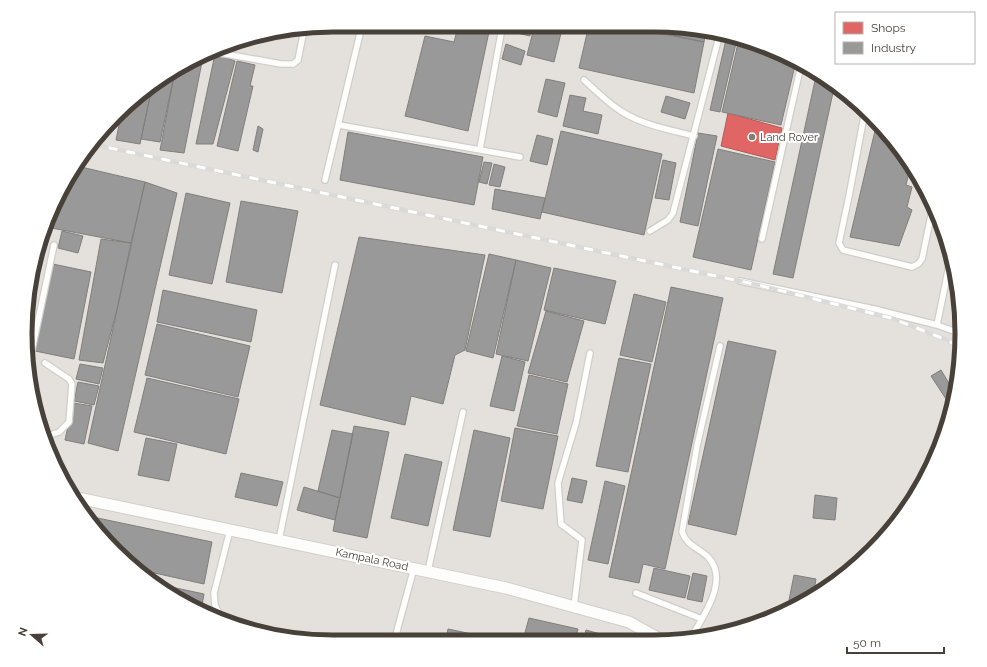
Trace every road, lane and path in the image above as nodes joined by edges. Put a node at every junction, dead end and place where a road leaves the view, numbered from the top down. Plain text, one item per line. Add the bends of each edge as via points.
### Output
1 (360, 32) edge
2 (501, 32) edge
3 (303, 34) edge
4 (718, 39) edge
5 (222, 53) edge
6 (800, 70) edge
7 (584, 80) dead end
8 (864, 117) edge
9 (339, 125) junction
10 (694, 136) junction
11 (480, 149) junction
12 (520, 157) dead end
13 (325, 180) dead end
14 (931, 216) edge
15 (650, 231) dead end
16 (762, 238) dead end
17 (54, 245) dead end
18 (335, 266) dead end
19 (948, 270) edge
20 (740, 281) dead end
21 (937, 325) junction
22 (955, 331) edge
23 (720, 346) dead end
24 (33, 347) edge
25 (590, 353) dead end
26 (45, 363) dead end
27 (463, 412) dead end
28 (50, 435) edge
29 (81, 499) edge
30 (230, 530) junction
31 (279, 540) junction
32 (414, 568) junction
33 (428, 571) junction
34 (636, 593) dead end
35 (574, 606) junction
36 (218, 612) edge
37 (702, 619) junction
38 (695, 632) edge
39 (396, 635) edge
40 (652, 635) edge

1 - 9 lane
2 - 11 lane
3 - 5 lane via 298,60 293,64
4 - 10 lane
6 - 16 lane
7 - 10 lane via 614,107 627,115
8 - 14 lane via 839,246 843,250 912,267 922,259
9 - 11 lane
9 - 13 lane
10 - 15 lane via 673,213 668,220
11 - 12 lane
17 - 24 lane
18 - 31 lane
19 - 21 lane
20 - 21 lane
21 - 22 lane
23 - 37 lane via 683,522 684,538 693,548 708,557 717,570 715,587
25 - 35 lane via 576,423 558,483 561,524 582,540
26 - 28 lane via 72,384 68,422 59,432
27 - 33 lane
29 - 30 street, Kampala Road
30 - 31 street, Kampala Road
30 - 36 lane via 214,593
31 - 32 street, Kampala Road
32 - 33 street, Kampala Road
32 - 39 lane
33 - 35 street, Kampala Road
34 - 37 lane
35 - 40 street, Kampala Road via 629,622
37 - 38 lane

